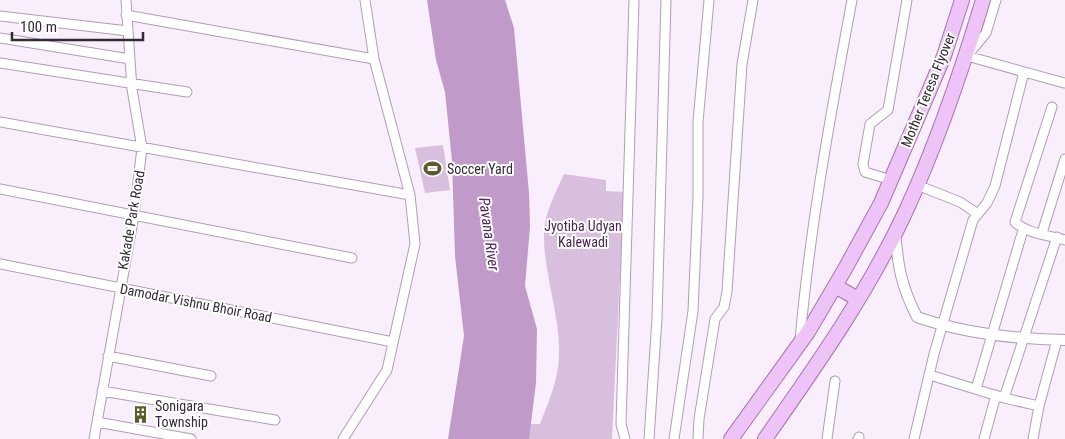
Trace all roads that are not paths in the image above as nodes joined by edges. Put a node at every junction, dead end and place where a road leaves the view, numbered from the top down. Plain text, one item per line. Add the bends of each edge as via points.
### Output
1 (126, 0) edge
2 (364, 0) edge
3 (634, 0) edge
4 (666, 0) edge
5 (709, 0) edge
6 (753, 0) edge
7 (852, 0) edge
8 (907, 0) edge
9 (962, 0) edge
10 (983, 0) edge
11 (996, 0) edge
12 (0, 16) edge
13 (126, 16) junction
14 (128, 31) junction
15 (0, 38) edge
16 (967, 56) junction
17 (130, 59) junction
18 (374, 59) junction
19 (0, 63) edge
20 (1024, 72) junction
21 (132, 82) junction
22 (1064, 83) dead end
23 (187, 92) dead end
24 (1052, 107) dead end
25 (0, 122) edge
26 (142, 148) junction
27 (1065, 159) edge
28 (891, 180) junction
29 (916, 186) junction
30 (0, 189) edge
31 (410, 195) junction
32 (134, 214) junction
33 (978, 214) junction
34 (1023, 230) junction
35 (895, 231) junction
36 (1042, 233) junction
37 (1061, 239) edge
38 (352, 258) dead end
39 (0, 264) edge
40 (835, 286) junction
41 (119, 288) junction
42 (858, 299) junction
43 (943, 326) junction
44 (991, 336) junction
45 (1022, 336) junction
46 (1061, 340) edge
47 (393, 342) junction
48 (800, 343) junction
49 (108, 356) junction
50 (930, 375) junction
51 (210, 376) dead end
52 (835, 381) dead end
53 (976, 389) junction
54 (102, 391) junction
55 (1000, 397) junction
56 (1039, 406) junction
57 (275, 420) dead end
58 (97, 422) junction
59 (94, 439) edge
60 (191, 439) edge
61 (343, 439) edge
62 (625, 439) edge
63 (649, 439) edge
64 (674, 439) edge
65 (698, 439) edge
66 (731, 439) edge
67 (765, 439) edge
68 (827, 439) edge
69 (914, 439) edge
70 (984, 439) edge
71 (1033, 439) edge

1 - 13 street, Kakade Park Road
2 - 18 street
3 - 62 street via 623,317 621,424
4 - 63 street via 658,308
5 - 64 street via 698,122 693,311
6 - 65 street via 742,64 728,292 724,307 715,318
7 - 48 street via 810,242
8 - 28 street via 888,110 870,124 863,164 866,172
9 - 28 main road, Mother Teresa Flyover via 955,25
10 - 16 main road, Mother Teresa Flyover
11 - 16 street via 986,33
12 - 14 street
13 - 14 street, Kakade Park Road
13 - 18 street
14 - 17 street, Kakade Park Road
15 - 17 street
16 - 20 street
16 - 29 main road, Mother Teresa Flyover
17 - 21 street, Kakade Park Road
18 - 31 street
19 - 21 street via 99,80
20 - 22 street
20 - 33 street via 995,186
21 - 23 street
21 - 26 street, Kakade Park Road
24 - 34 street via 1015,222
25 - 26 street
26 - 31 street
26 - 32 street, Kakade Park Road
27 - 36 street
28 - 40 main road, Mother Teresa Flyover
29 - 33 street via 960,202
29 - 35 main road, Mother Teresa Flyover
30 - 32 street
31 - 47 street via 415,244
32 - 38 street
32 - 41 street, Kakade Park Road
33 - 43 street via 973,220
34 - 36 street
34 - 44 street
35 - 42 main road, Mother Teresa Flyover
35 - 43 street via 899,271 907,298 917,317
36 - 37 street
37 - 45 street
39 - 41 street, Damodar Vishnu Bhoir Road
40 - 42 main road
40 - 48 main road, Mother Teresa Flyover
41 - 47 street, Damodar Vishnu Bhoir Road
41 - 49 street, Kakade Park Road
42 - 67 main road, Mother Teresa Flyover via 830,346
43 - 44 street
43 - 50 street
44 - 45 street
44 - 53 street
45 - 46 street
45 - 55 street
46 - 56 street
47 - 61 street via 387,370
48 - 66 main road, Mother Teresa Flyover
49 - 51 street
49 - 54 street, Kakade Park Road
50 - 53 street
50 - 69 street
52 - 68 street
53 - 55 street
54 - 57 street
54 - 58 street, Kakade Park Road
55 - 56 street
55 - 70 street
56 - 71 street
58 - 59 street, Kakade Park Road
58 - 60 street

